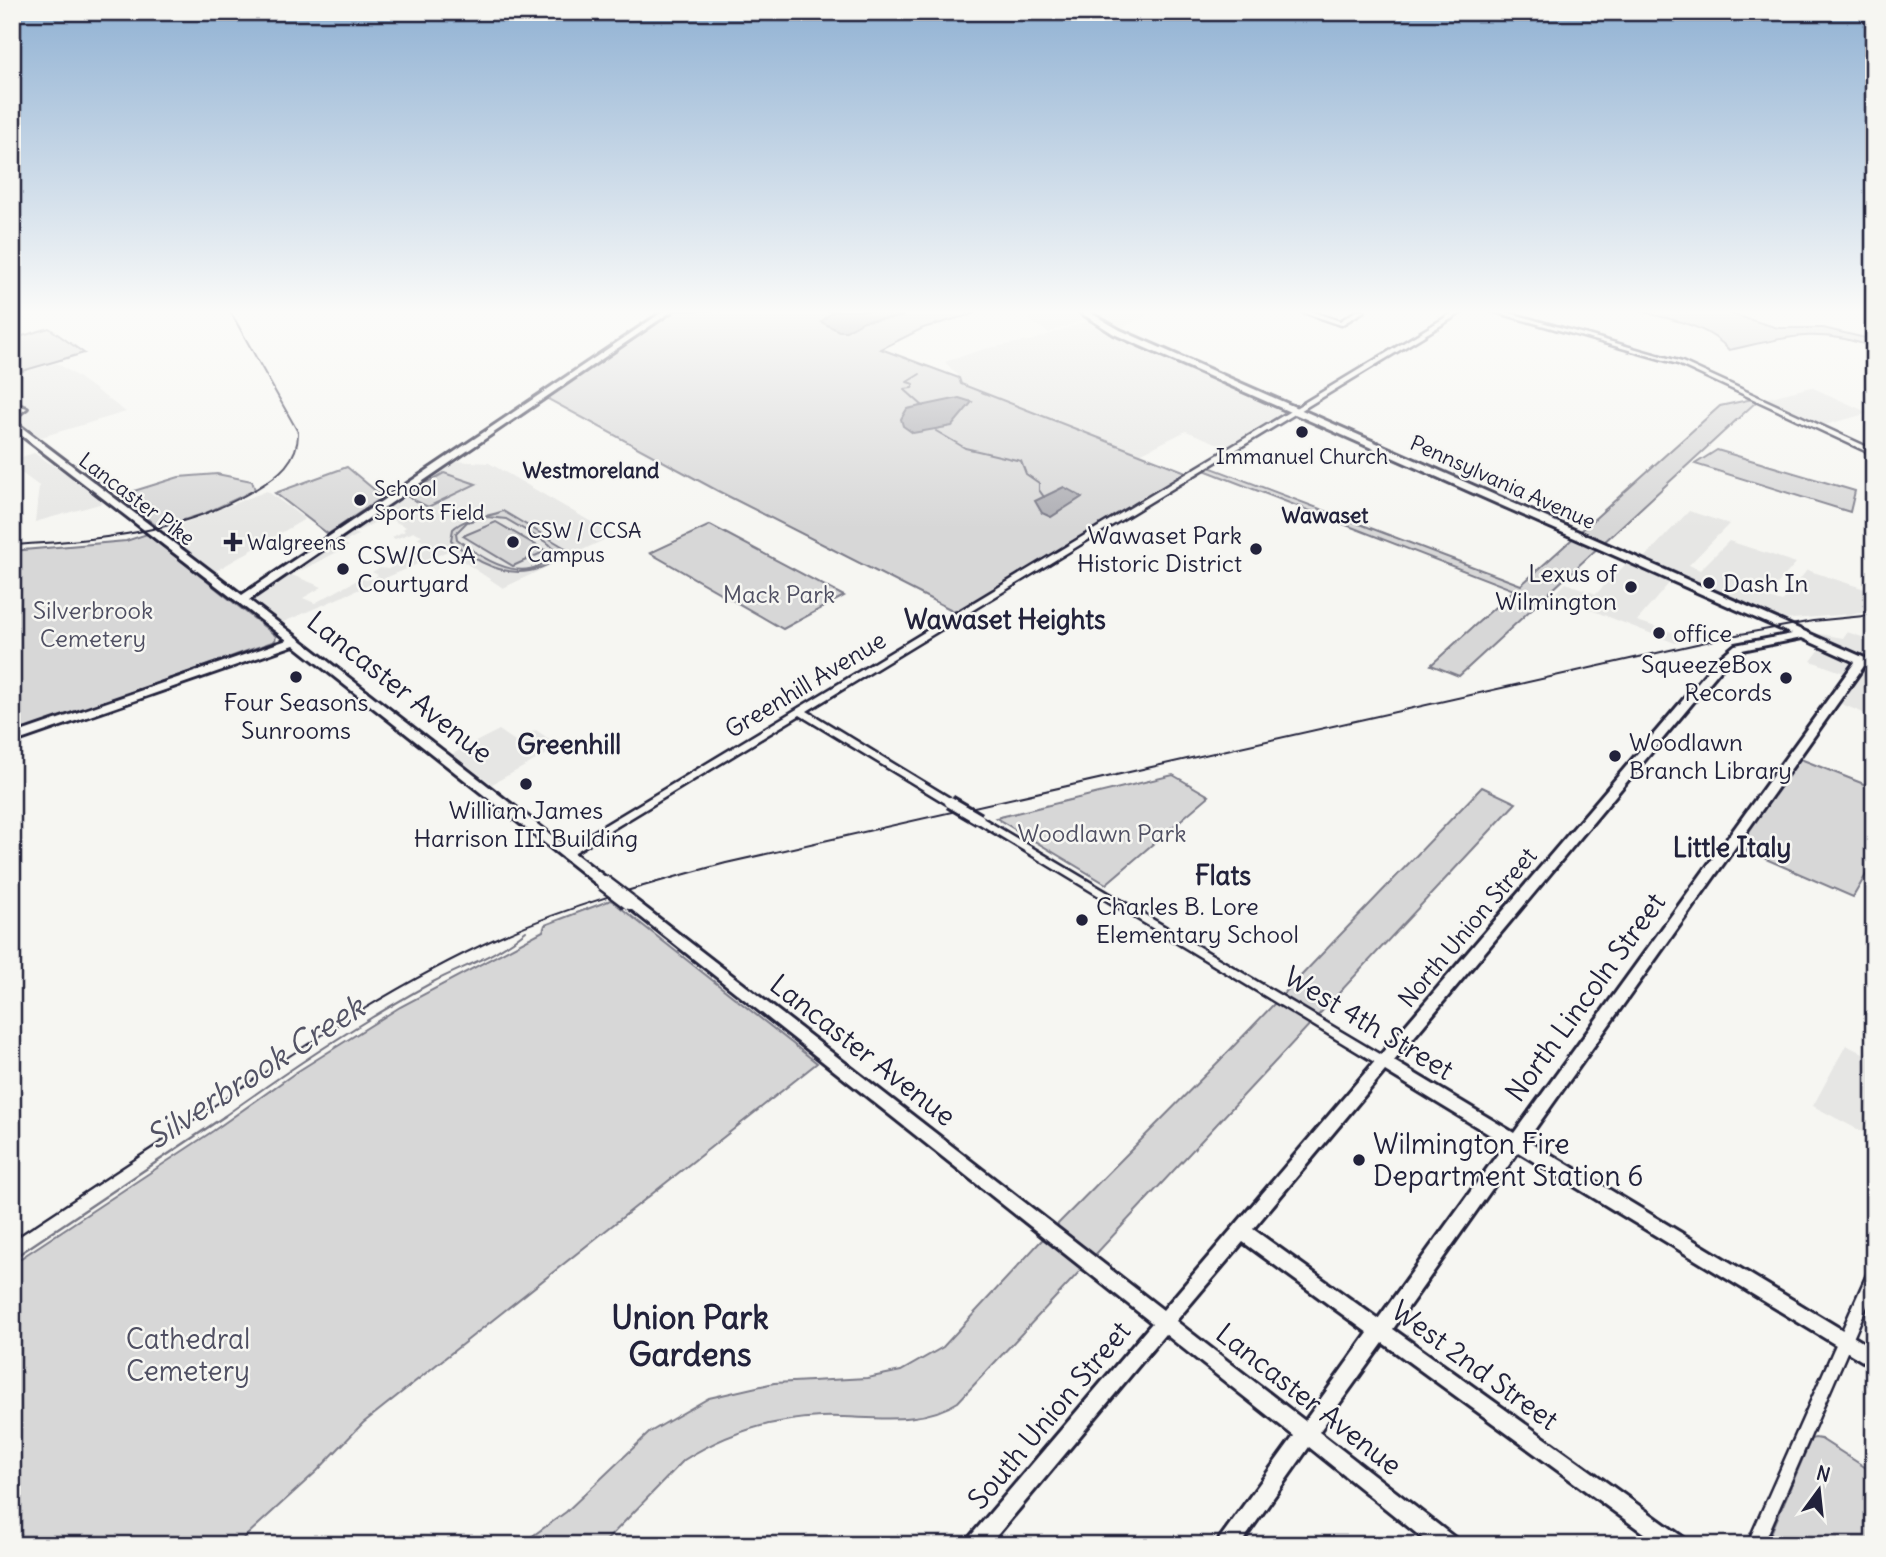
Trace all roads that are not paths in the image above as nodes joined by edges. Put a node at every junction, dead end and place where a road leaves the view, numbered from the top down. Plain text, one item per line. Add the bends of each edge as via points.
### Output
1 (561, 384) edge
2 (1233, 384) edge
3 (1340, 384) edge
4 (1725, 384) edge
5 (19, 408) edge
6 (1295, 411) junction
7 (12, 424) edge
8 (1874, 453) edge
9 (262, 584) junction
10 (232, 592) junction
11 (242, 600) junction
12 (1802, 635) junction
13 (294, 641) junction
14 (1867, 664) edge
15 (800, 711) junction
16 (12, 739) edge
17 (566, 853) junction
18 (1384, 1063) junction
19 (1515, 1142) junction
20 (1240, 1230) junction
21 (1874, 1274) edge
22 (1165, 1321) junction
23 (1380, 1331) junction
24 (1844, 1341) junction
25 (1874, 1359) edge
26 (1306, 1433) junction
27 (976, 1545) edge
28 (1227, 1545) edge
29 (1448, 1545) edge
30 (1677, 1545) edge
31 (1755, 1545) edge

1 - 9 main road
2 - 6 main road, Pennsylvania Avenue
3 - 6 street, Greenhill Avenue
4 - 8 street
5 - 7 main road
6 - 12 main road, Pennsylvania Avenue
6 - 15 street, Greenhill Avenue
7 - 10 main road, Lancaster Pike
9 - 10 main road
9 - 11 main road
10 - 11 main road, Lancaster Pike
11 - 13 main road, Lancaster Avenue
12 - 14 main road, Pennsylvania Avenue
12 - 18 main road, North Union Street via 1739,647 1721,662
13 - 16 main road
13 - 17 main road, Lancaster Avenue
14 - 19 main road, North Lincoln Street
15 - 17 street, Greenhill Avenue
15 - 18 street, West 4th Street, bridge
17 - 22 main road, Lancaster Avenue, bridge
18 - 19 main road, West 4th Street
18 - 20 main road, North Union Street
19 - 23 main road, North Lincoln Street
19 - 24 main road, West 4th Street
20 - 22 main road, North Union Street
20 - 23 main road, West 2nd Street
21 - 24 street
22 - 26 main road, Lancaster Avenue
22 - 27 main road, South Union Street
23 - 26 main road, North Lincoln Street
23 - 30 main road, West 2nd Street
24 - 25 main road, West 4th Street
24 - 31 street
26 - 28 main road, North Lincoln Street
26 - 29 main road, Lancaster Avenue

